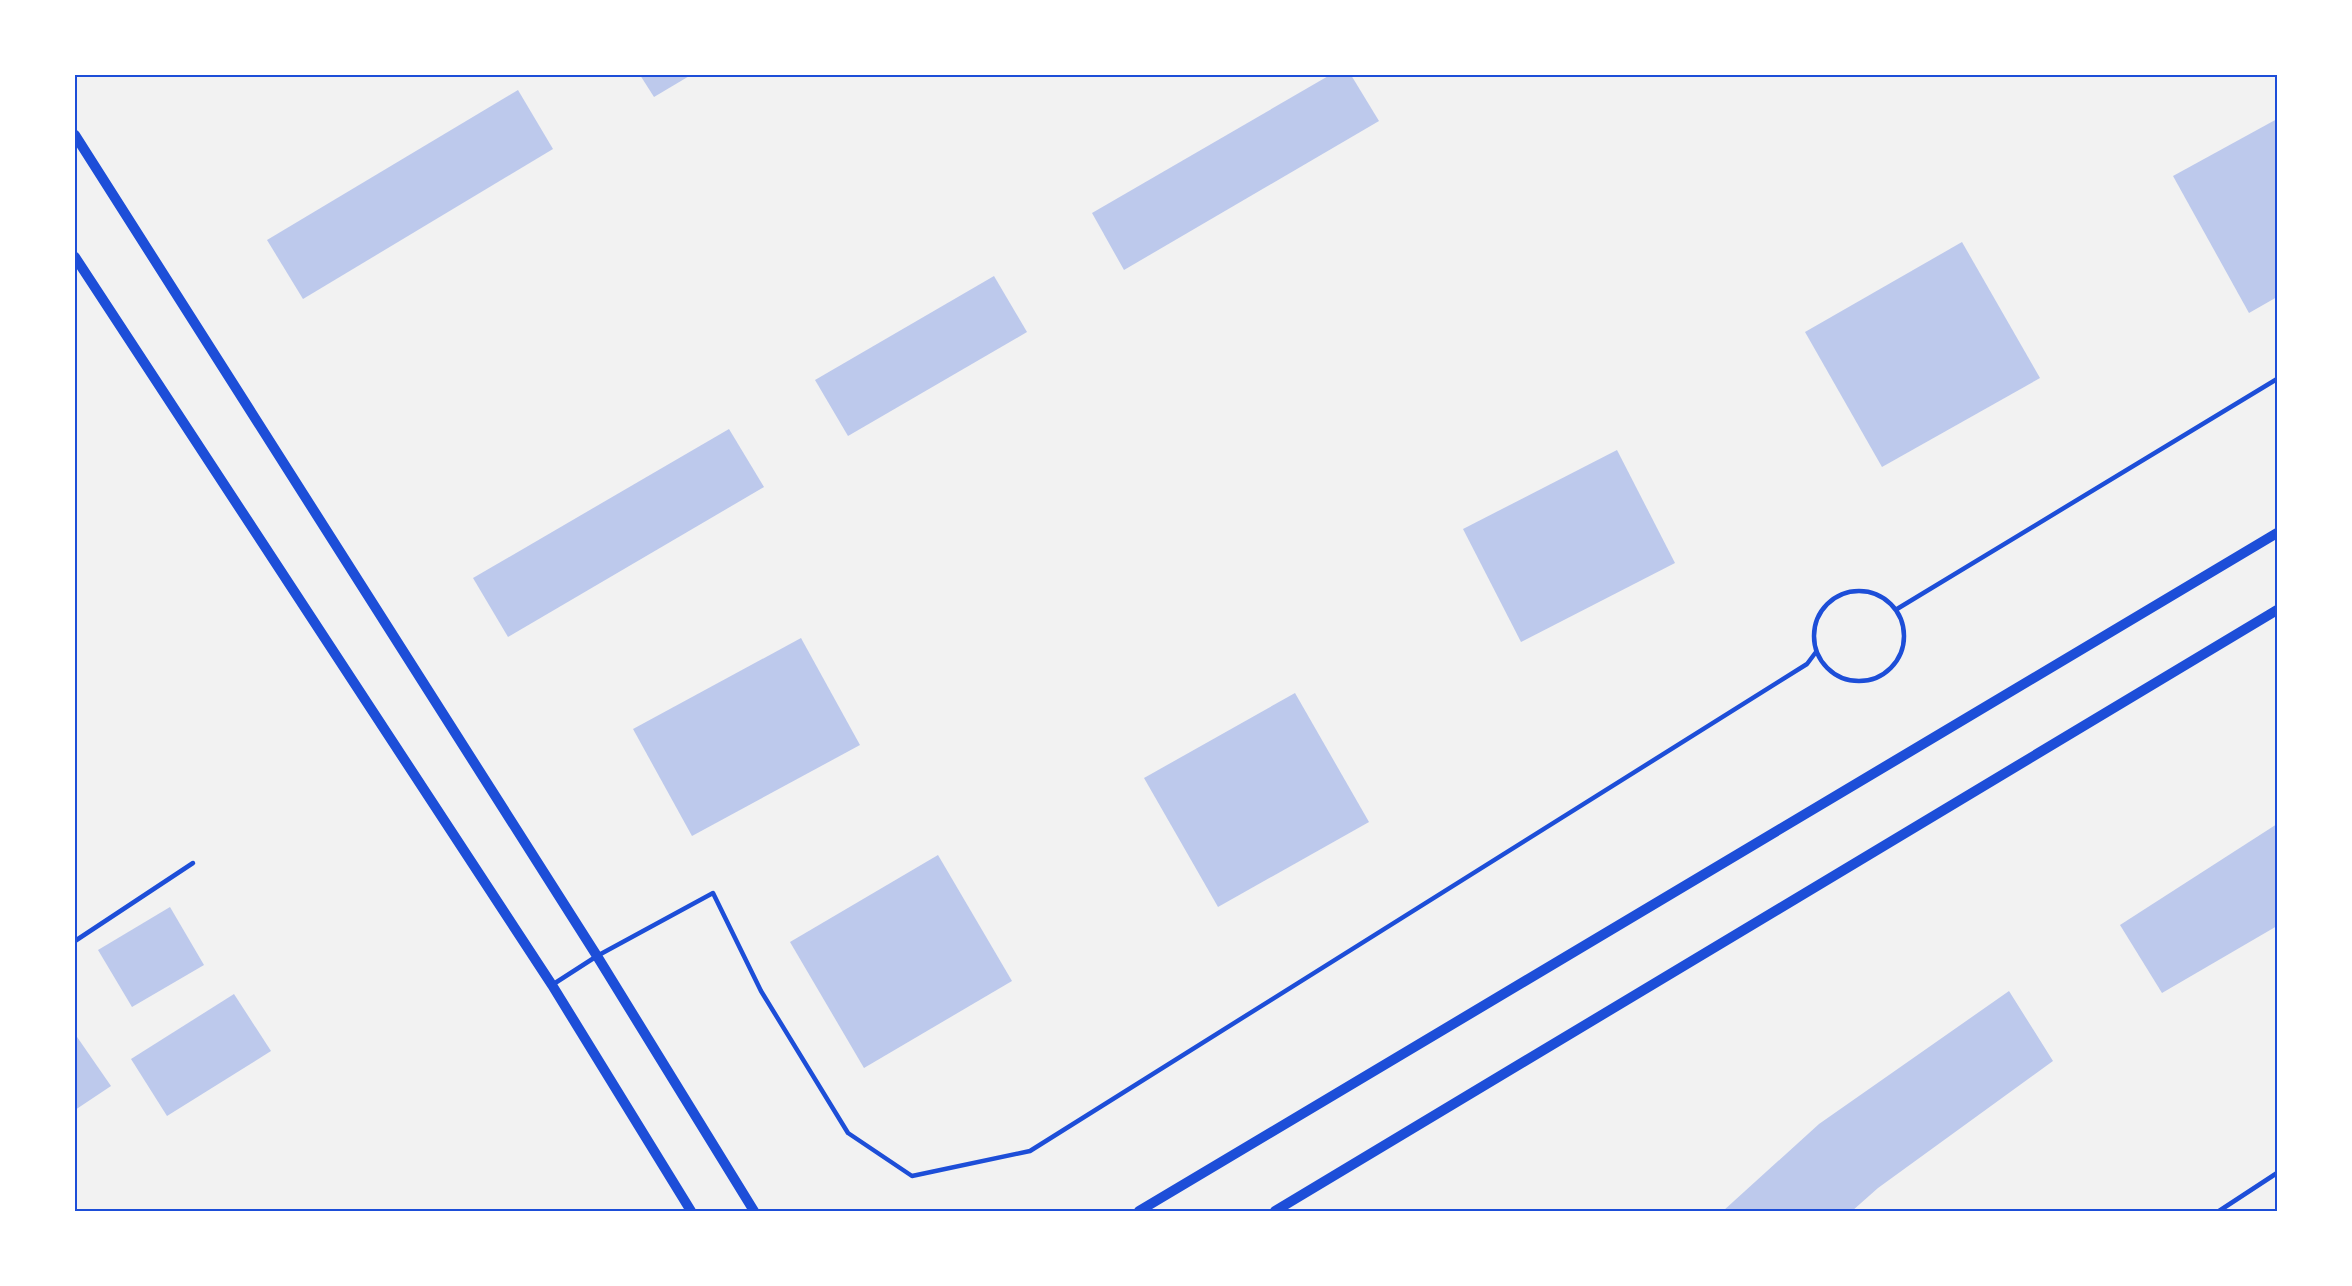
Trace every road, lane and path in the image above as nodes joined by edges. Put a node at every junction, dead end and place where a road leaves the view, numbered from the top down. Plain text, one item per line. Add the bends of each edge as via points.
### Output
1 (75, 135) edge
2 (75, 257) edge
3 (2277, 379) edge
4 (2277, 533) edge
5 (1897, 609) junction
6 (2277, 610) edge
7 (1816, 651) junction
8 (193, 863) dead end
9 (75, 941) edge
10 (597, 957) junction
11 (552, 985) junction
12 (2277, 1173) edge
13 (691, 1211) edge
14 (754, 1211) edge
15 (1139, 1211) edge
16 (1275, 1211) edge
17 (2219, 1211) edge

1 - 10 street
2 - 11 street
3 - 5 lane
4 - 15 street
5 - 7 lane via 1876,593 1850,591 1827,603 1814,625
5 - 7 lane via 1905,634 1899,659 1880,677 1855,682 1830,672
6 - 16 street
7 - 10 lane via 1807,664 1030,1151 912,1176 848,1132 761,991 713,893
8 - 9 lane
10 - 11 lane
10 - 14 street
11 - 13 street
12 - 17 lane

